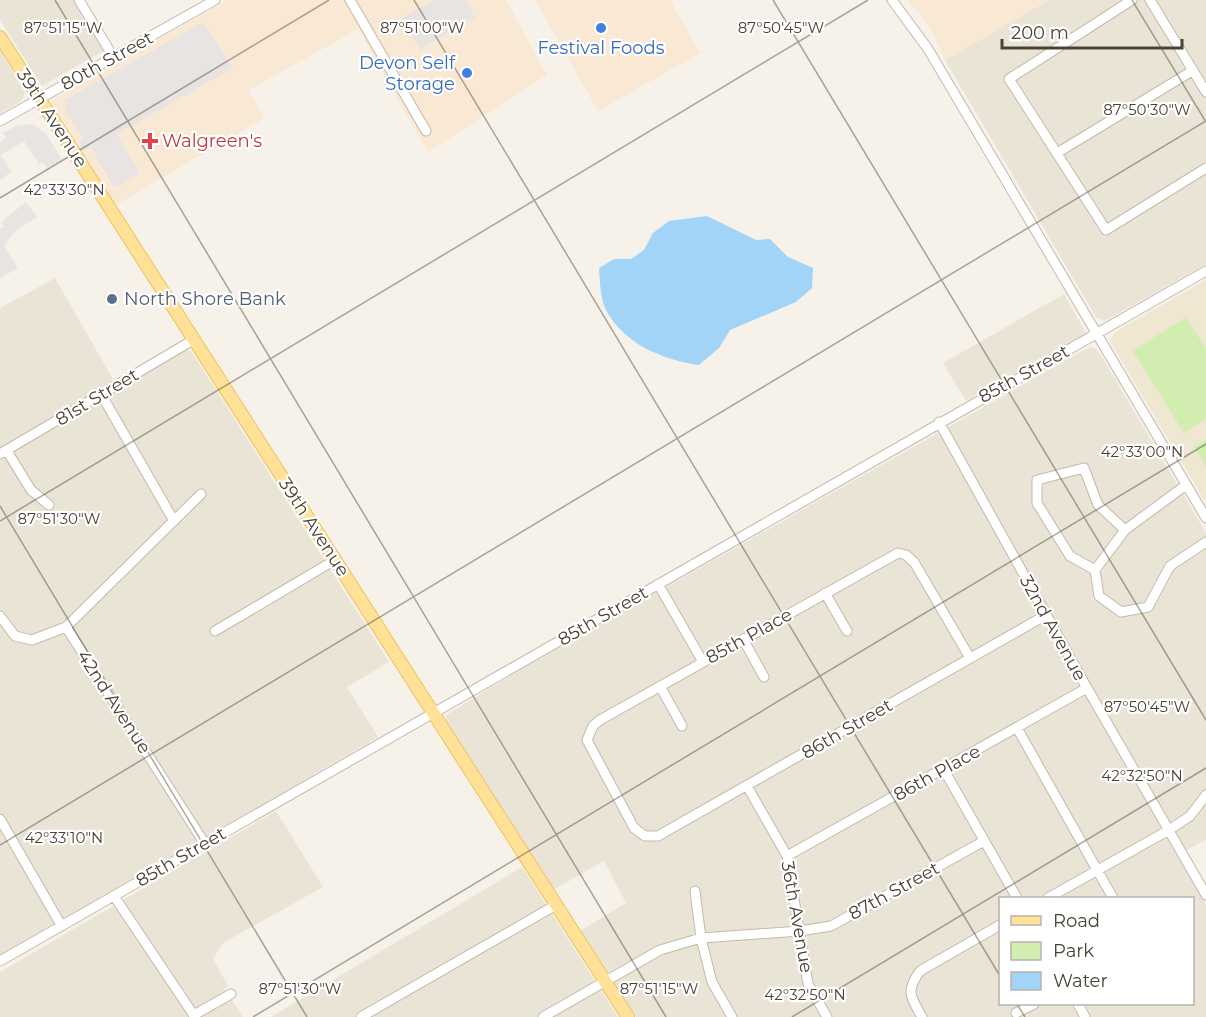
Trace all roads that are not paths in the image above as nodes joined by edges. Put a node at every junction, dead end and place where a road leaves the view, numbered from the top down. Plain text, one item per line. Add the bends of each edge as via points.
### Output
1 (79, 0) edge
2 (214, 0) edge
3 (350, 0) edge
4 (892, 0) edge
5 (1132, 0) edge
6 (1150, 0) edge
7 (0, 37) edge
8 (114, 58) junction
9 (1192, 71) junction
10 (1206, 92) edge
11 (38, 98) junction
12 (0, 121) edge
13 (426, 131) dead end
14 (1057, 153) junction
15 (1206, 168) edge
16 (1206, 271) edge
17 (1098, 333) junction
18 (193, 340) junction
19 (101, 394) junction
20 (939, 422) junction
21 (4, 453) edge
22 (1186, 485) junction
23 (201, 494) dead end
24 (49, 505) dead end
25 (1206, 518) edge
26 (174, 521) junction
27 (1125, 530) junction
28 (1206, 542) edge
29 (335, 560) junction
30 (1095, 570) junction
31 (658, 584) junction
32 (825, 593) junction
33 (1046, 615) junction
34 (0, 616) edge
35 (66, 627) junction
36 (215, 631) dead end
37 (847, 631) dead end
38 (743, 639) junction
39 (970, 658) junction
40 (703, 662) junction
41 (764, 677) dead end
42 (660, 686) junction
43 (1087, 688) junction
44 (433, 713) junction
45 (682, 726) dead end
46 (1017, 728) junction
47 (944, 770) junction
48 (747, 786) junction
49 (1206, 795) edge
50 (0, 819) edge
51 (1169, 830) junction
52 (645, 836) joint
53 (984, 841) junction
54 (205, 844) junction
55 (787, 856) junction
56 (1098, 870) junction
57 (695, 891) dead end
58 (1206, 895) edge
59 (114, 896) junction
60 (1016, 897) edge
61 (1050, 897) edge
62 (1112, 897) edge
63 (556, 905) junction
64 (61, 925) junction
65 (999, 926) edge
66 (800, 931) junction
67 (701, 938) junction
68 (0, 961) edge
69 (605, 981) junction
70 (231, 994) dead end
71 (1032, 1005) edge
72 (1016, 1013) dead end
73 (194, 1016) edge
74 (361, 1017) edge
75 (543, 1017) edge
76 (628, 1017) edge
77 (732, 1017) edge
78 (827, 1017) edge
79 (922, 1017) edge

1 - 8 street
2 - 8 street, 80th Street
3 - 13 street
4 - 17 street via 928,48
5 - 14 street via 1009,79
6 - 9 street
7 - 11 main road, 39th Avenue
8 - 11 street, 80th Street
9 - 10 street
9 - 14 street
11 - 12 street, 80th Street
11 - 18 main road, 39th Avenue
14 - 15 street via 1106,230
16 - 17 street, 85th Street
17 - 20 street, 85th Street
17 - 22 street
18 - 19 street, 81st Street
18 - 29 main road, 39th Avenue
19 - 21 street, 81st Street
19 - 26 street
20 - 31 street, 85th Street
20 - 33 street, 32nd Avenue
21 - 24 street via 31,490
22 - 25 street
22 - 27 street
23 - 26 street
26 - 35 street
27 - 30 street
27 - 30 street via 1098,505 1084,468 1037,480 1037,503 1070,556
28 - 30 street via 1170,566 1148,607 1121,612 1099,596
29 - 36 street
29 - 44 main road, 39th Avenue
31 - 40 street
31 - 44 street, 85th Street
32 - 37 street
32 - 38 street, 85th Place
32 - 39 street, 85th Place via 898,553 906,555 914,562
33 - 39 street, 86th Street
33 - 43 street, 32nd Avenue
34 - 35 street via 15,636 32,640
35 - 54 street, 42nd Avenue
38 - 40 street, 85th Place
38 - 41 street
39 - 48 street, 86th Street
40 - 42 street, 85th Place
42 - 45 street
42 - 52 street, 85th Place via 600,720 588,733 589,746 634,828
43 - 46 street, 86th Place
43 - 51 street, 32nd Avenue
44 - 54 street, 85th Street
44 - 63 main road, 39th Avenue
46 - 47 street, 86th Place
46 - 56 street
47 - 53 street
47 - 55 street, 86th Place
48 - 52 street, 86th Street via 658,836
48 - 55 street, 36th Avenue
49 - 51 street via 1190,816
50 - 64 street
51 - 56 street
51 - 58 street, 32nd Avenue
53 - 60 street
53 - 66 street, 87th Street via 831,926
54 - 59 street, 85th Street
55 - 66 street, 36th Avenue
56 - 61 street
56 - 62 street
57 - 67 street
59 - 64 street, 85th Street
59 - 73 street
63 - 69 main road, 39th Avenue
63 - 74 street
64 - 68 street, 85th Street
65 - 79 street via 920,971 910,994
66 - 67 street, 87th Street
66 - 78 street, 36th Avenue via 808,984
67 - 69 street, 87th Street via 660,950
67 - 77 street via 712,982
69 - 75 street
69 - 76 main road, 39th Avenue
70 - 73 street
71 - 72 street

